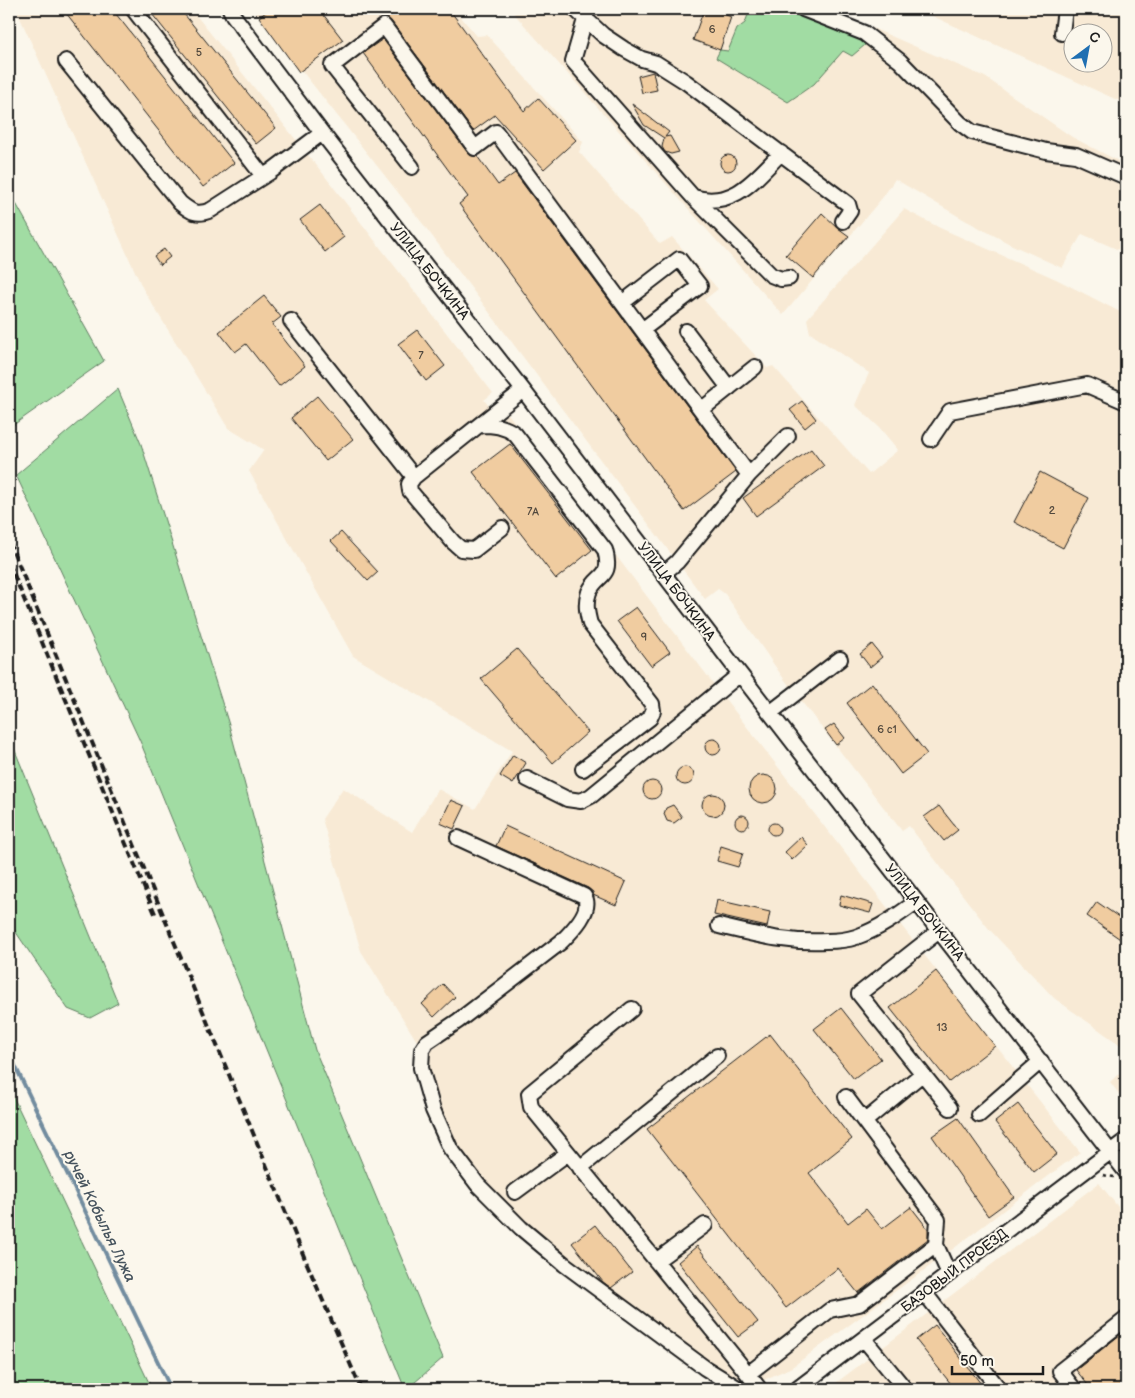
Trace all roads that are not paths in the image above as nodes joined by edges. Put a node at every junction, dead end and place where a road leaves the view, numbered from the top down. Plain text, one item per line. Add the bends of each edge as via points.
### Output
1 (132, 9) edge
2 (230, 9) edge
3 (803, 9) edge
4 (1065, 9) edge
5 (583, 12) edge
6 (1063, 22) edge
7 (66, 61) dead end
8 (322, 134) junction
9 (781, 153) junction
10 (412, 167) dead end
11 (263, 176) junction
12 (1126, 177) edge
13 (693, 197) junction
14 (842, 221) dead end
15 (789, 278) dead end
16 (622, 303) junction
17 (291, 320) dead end
18 (642, 330) junction
19 (686, 331) dead end
20 (755, 367) dead end
21 (729, 388) junction
22 (523, 390) junction
23 (1126, 402) edge
24 (701, 410) junction
25 (480, 425) junction
26 (788, 436) dead end
27 (931, 439) dead end
28 (749, 475) junction
29 (414, 477) junction
30 (502, 528) dead end
31 (664, 574) junction
32 (840, 659) dead end
33 (740, 674) junction
34 (770, 713) junction
35 (582, 769) dead end
36 (527, 779) dead end
37 (458, 838) dead end
38 (916, 902) junction
39 (719, 926) dead end
40 (939, 931) junction
41 (632, 1009) dead end
42 (717, 1056) dead end
43 (1041, 1061) junction
44 (922, 1074) junction
45 (846, 1096) dead end
46 (950, 1108) dead end
47 (979, 1115) dead end
48 (865, 1121) junction
49 (1126, 1140) edge
50 (1111, 1152) junction
51 (568, 1153) junction
52 (580, 1168) junction
53 (1126, 1172) edge
54 (515, 1192) dead end
55 (705, 1225) dead end
56 (936, 1245) junction
57 (656, 1261) junction
58 (949, 1274) junction
59 (924, 1292) junction
60 (1126, 1320) edge
61 (864, 1339) junction
62 (748, 1374) junction
63 (739, 1389) edge
64 (759, 1389) edge
65 (797, 1389) edge
66 (905, 1389) edge
67 (998, 1389) edge
68 (1074, 1389) edge

1 - 11 street
2 - 8 street, УЛИЦА БОЧКИНА
3 - 12 street via 864,33 900,61 972,132 1046,151 1076,155
4 - 6 street
5 - 9 street via 603,35 686,82
5 - 13 street via 574,61
7 - 11 street via 188,210 201,214 211,210
8 - 11 street
8 - 22 street, УЛИЦА БОЧКИНА
9 - 13 street via 739,192 726,199
9 - 14 street via 848,204 850,211
10 - 16 street via 332,66 384,26 475,148 496,132
13 - 15 street via 771,275
16 - 18 street
16 - 18 street via 679,259 700,286
17 - 29 street
18 - 24 street
19 - 21 street
20 - 21 street
21 - 24 street
22 - 25 street
22 - 31 street, УЛИЦА БОЧКИНА
23 - 27 street via 1087,385 950,411
24 - 28 street
25 - 29 street
25 - 35 street via 497,425 515,434 605,550 606,572 590,591 586,610 590,624 652,704 654,711 650,718
26 - 28 street
28 - 31 street
29 - 30 street via 409,484 410,491 446,536 461,549 474,550
31 - 33 street, УЛИЦА БОЧКИНА
32 - 34 street
33 - 34 street, УЛИЦА БОЧКИНА
33 - 36 street via 581,801 567,799
34 - 38 street, УЛИЦА БОЧКИНА
37 - 63 street via 584,896 587,906 575,928 561,942 435,1035 422,1050 421,1068 433,1110 450,1148 478,1185 521,1228 564,1264 705,1368
38 - 39 street via 876,928 855,938 841,940 782,940
38 - 40 street, УЛИЦА БОЧКИНА
40 - 43 street, УЛИЦА БОЧКИНА
40 - 44 street via 859,994
41 - 51 street via 529,1094 530,1107
42 - 52 street
43 - 47 street
43 - 50 street, УЛИЦА БОЧКИНА
44 - 46 street
44 - 48 street
45 - 48 street
48 - 56 street via 938,1220
49 - 50 street, БАЗОВЫЙ ПРОЕЗД
50 - 53 street, УЛИЦА БОЧКИНА
50 - 58 street, БАЗОВЫЙ ПРОЕЗД
51 - 52 street
51 - 54 street
52 - 57 street
55 - 57 street
56 - 58 street
56 - 62 street via 859,1304 830,1310
57 - 62 street
58 - 59 street, БАЗОВЫЙ ПРОЕЗД
59 - 61 street, БАЗОВЫЙ ПРОЕЗД
59 - 67 street
60 - 68 street via 1060,1371
61 - 65 street, БАЗОВЫЙ ПРОЕЗД
61 - 66 street
62 - 64 street

